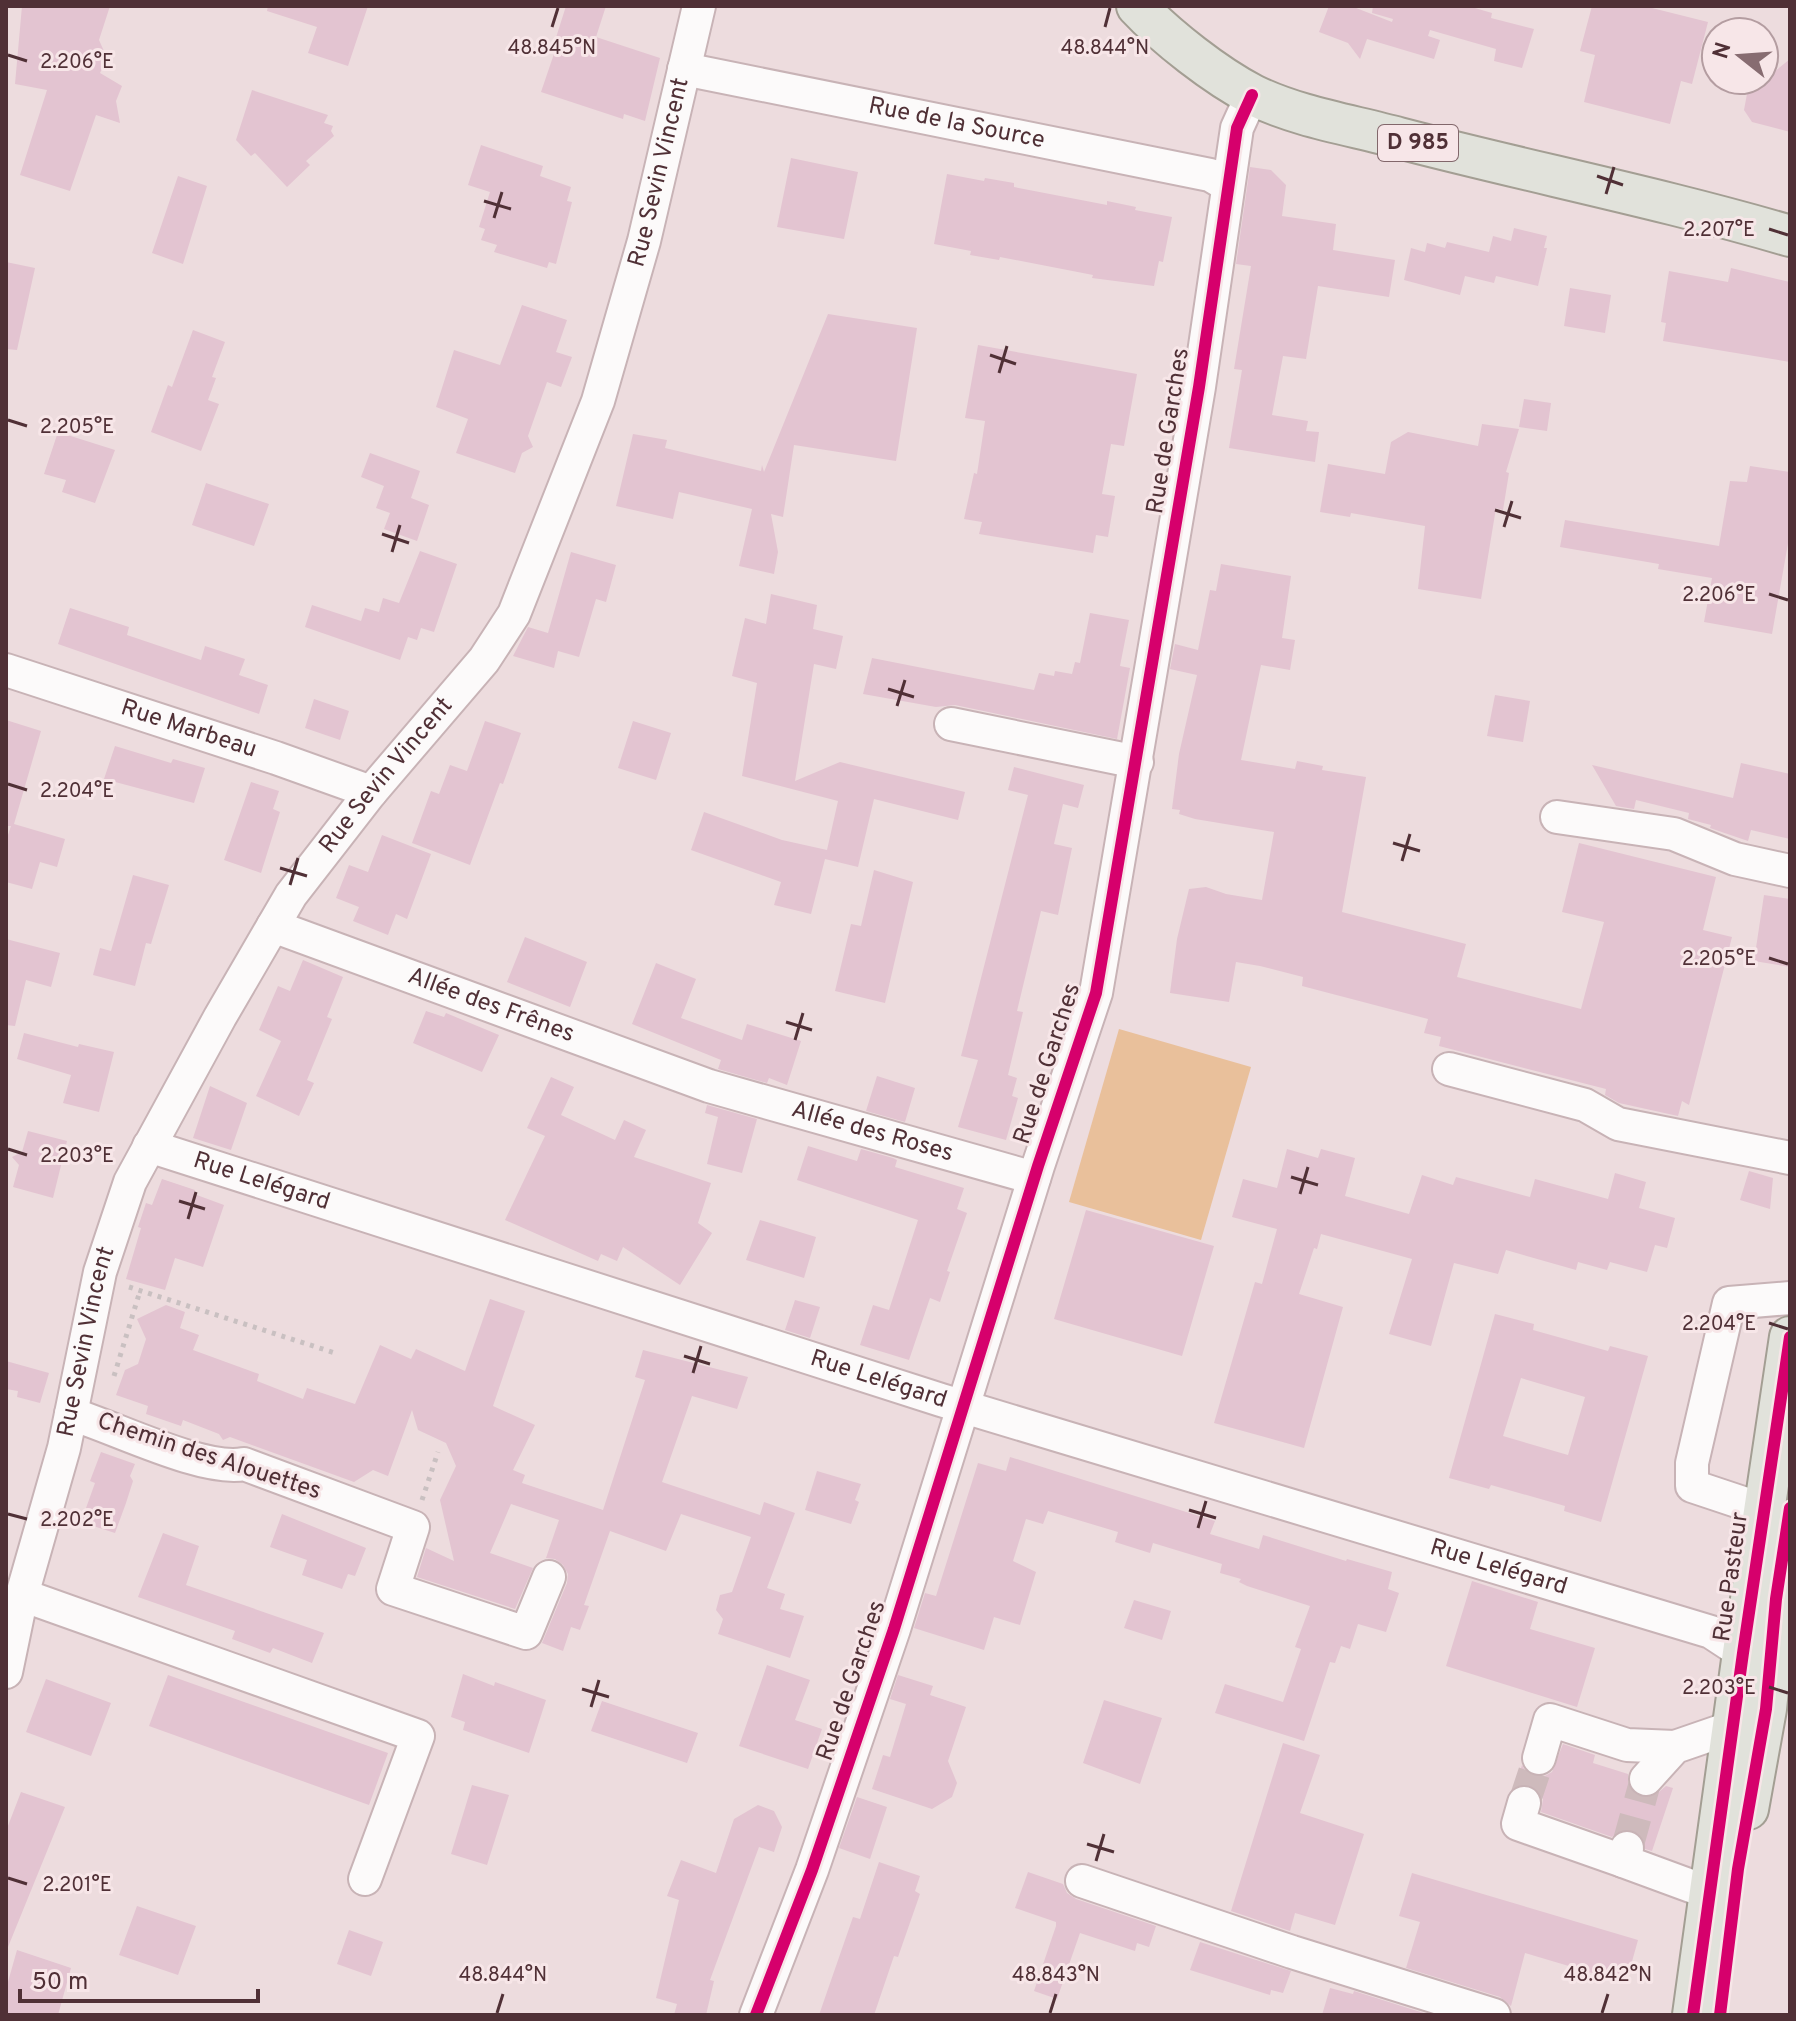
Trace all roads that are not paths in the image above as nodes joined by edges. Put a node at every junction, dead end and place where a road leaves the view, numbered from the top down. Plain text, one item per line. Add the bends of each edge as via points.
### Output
1 (699, 6) edge
2 (1137, 6) edge
3 (684, 69) junction
4 (1252, 95) junction
5 (1227, 185) junction
6 (1729, 217) junction
7 (1790, 225) edge
8 (1790, 236) edge
9 (6, 670) edge
10 (951, 724) dead end
11 (1137, 762) junction
12 (371, 792) junction
13 (1557, 817) dead end
14 (1790, 871) edge
15 (273, 926) junction
16 (1449, 1069) dead end
17 (709, 1086) joint
18 (149, 1146) junction
19 (1790, 1158) edge
20 (1034, 1178) junction
21 (1790, 1298) edge
22 (1790, 1337) edge
23 (962, 1407) junction
24 (85, 1418) junction
25 (1783, 1520) edge
26 (549, 1577) dead end
27 (22, 1595) junction
28 (1768, 1661) edge
29 (7, 1666) edge
30 (1733, 1727) junction
31 (1675, 1747) junction
32 (1539, 1758) tunnel mouth
33 (1646, 1779) tunnel mouth
34 (1524, 1803) tunnel mouth
35 (365, 1879) dead end
36 (1082, 1881) dead end
37 (1710, 1893) junction
38 (756, 2015) edge
39 (1494, 2015) edge
40 (1693, 2015) edge
41 (1720, 2015) edge

1 - 3 street, Rue Sevin Vincent
2 - 4 main road, D 985 via 1192,54
3 - 5 street, Rue de la Source via 1210,175
3 - 12 street, Rue Sevin Vincent via 644,241 598,401 514,614 484,660
4 - 5 street, Rue de Garches via 1237,128
4 - 6 main road, D 985 via 1472,157
5 - 11 street, Rue de Garches
6 - 7 main road, D 985
6 - 8 main road, D 985
9 - 12 street, Rue Marbeau
10 - 11 street
11 - 20 street, Rue de Garches via 1096,993
12 - 15 street, Rue Sevin Vincent
13 - 14 street via 1674,834 1735,859
15 - 17 street, Allée des Frênes
15 - 18 street, Rue Sevin Vincent
16 - 19 street via 1585,1105 1618,1124
17 - 20 street, Allée des Roses
18 - 23 street, Rue Lelégard
18 - 24 street, Rue Sevin Vincent via 130,1182 100,1272
20 - 23 street, Rue de Garches
21 - 25 street via 1729,1303 1692,1463 1692,1486
22 - 25 main road, Rue Pasteur
23 - 28 street, Rue Lelégard via 1711,1632
23 - 38 street, Rue de Garches via 889,1644
24 - 26 street, Chemin des Alouettes via 210,1462 244,1464 413,1527 393,1589 526,1633
24 - 27 street, Rue Sevin Vincent
25 - 28 main road, Rue Pasteur
27 - 29 street, Rue Sevin Vincent
27 - 35 street via 418,1736
28 - 30 main road, Rue Pasteur
28 - 41 main road, Rue Pasteur via 1766,1709
30 - 31 street
30 - 37 main road, Rue Pasteur
31 - 32 street via 1627,1745 1550,1720
31 - 33 street
34 - 37 street via 1518,1824 1625,1855
36 - 39 street
37 - 40 main road, Rue Pasteur

